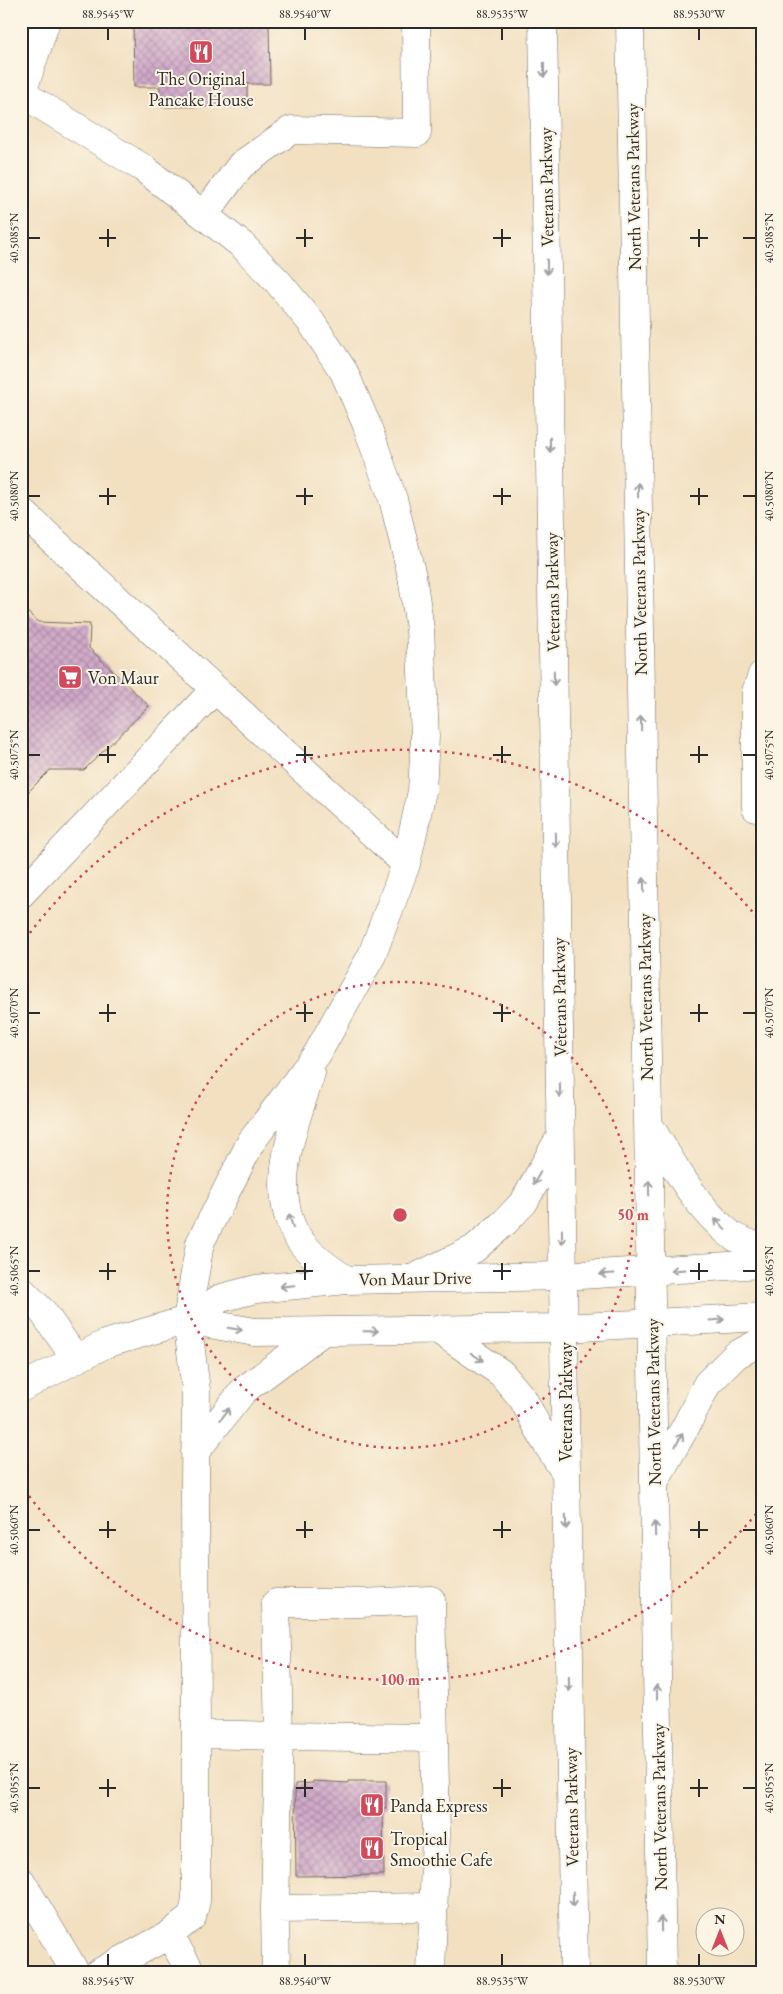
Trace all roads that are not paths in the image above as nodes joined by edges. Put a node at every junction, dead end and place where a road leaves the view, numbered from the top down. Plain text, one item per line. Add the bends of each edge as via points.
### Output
1 (46, 21) edge
2 (416, 21) edge
3 (543, 21) edge
4 (630, 21) edge
5 (22, 94) edge
6 (204, 215) junction
7 (21, 511) edge
8 (762, 675) edge
9 (215, 689) junction
10 (762, 808) edge
11 (406, 864) junction
12 (21, 894) edge
13 (317, 1054) junction
14 (647, 1122) junction
15 (561, 1136) junction
16 (762, 1248) edge
17 (762, 1264) edge
18 (651, 1271) junction
19 (563, 1276) junction
20 (414, 1278) junction
21 (347, 1280) junction
22 (21, 1290) edge
23 (762, 1317) edge
24 (187, 1320) junction
25 (651, 1324) junction
26 (564, 1328) junction
27 (437, 1329) junction
28 (322, 1332) junction
29 (762, 1341) edge
30 (76, 1359) junction
31 (21, 1388) edge
32 (195, 1452) junction
33 (565, 1473) junction
34 (654, 1482) junction
35 (196, 1734) junction
36 (279, 1736) junction
37 (434, 1738) junction
38 (21, 1882) edge
39 (434, 1907) junction
40 (275, 1909) junction
41 (169, 1935) junction
42 (76, 1973) edge
43 (98, 1973) edge
44 (192, 1973) edge
45 (276, 1973) edge
46 (431, 1973) edge
47 (574, 1973) edge
48 (662, 1973) edge

1 - 5 main road
2 - 6 main road via 417,133 291,130 241,165
3 -> 15 main road, Veterans Parkway
14 -> 4 main road, North Veterans Parkway
5 - 6 main road via 143,168
6 - 11 main road via 242,245 311,322 344,372 393,499 412,576 420,629 425,737 422,791
7 - 9 main road
8 - 10 main road via 756,692 756,808
9 - 11 main road
9 - 12 main road
11 - 13 main road via 372,955
21 -> 13 main road via 307,1249 292,1227 284,1198 286,1154
13 - 24 main road via 251,1142 200,1243
16 -> 14 main road via 732,1235 702,1207
18 -> 14 main road, North Veterans Parkway
15 -> 19 main road, Veterans Parkway
15 -> 20 main road via 524,1202 505,1222 474,1249
17 -> 18 main road, Von Maur Drive
18 -> 19 main road, Von Maur Drive
18 - 25 main road, North Veterans Parkway
19 - 20 main road, Von Maur Drive
19 - 26 main road, Veterans Parkway
20 - 21 main road, Von Maur Drive
21 -> 24 main road, Von Maur Drive via 256,1289 222,1298
22 - 30 main road via 43,1312
25 -> 23 main road, Von Maur Drive
24 -> 28 main road, Von Maur Drive via 255,1332
24 - 30 main road, Von Maur Drive via 105,1344
24 - 32 main road via 196,1390
25 - 26 main road, Von Maur Drive
25 - 34 main road, North Veterans Parkway
26 - 27 main road, Von Maur Drive
26 - 33 main road, Veterans Parkway
28 -> 27 main road, Von Maur Drive
27 -> 33 main road via 501,1373 523,1399
32 -> 28 main road via 244,1390
34 -> 29 main road via 707,1384 736,1355
30 - 31 main road, Von Maur Drive
32 - 35 main road
33 -> 47 main road, Veterans Parkway
48 -> 34 main road, North Veterans Parkway
35 - 36 main road
35 - 41 main road via 196,1901 192,1916
36 - 37 main road
36 - 37 main road via 276,1603 431,1600
36 - 40 main road
37 - 39 main road
38 - 42 main road
39 - 40 main road
39 - 46 main road
40 - 45 main road
41 - 43 main road
41 - 44 main road

